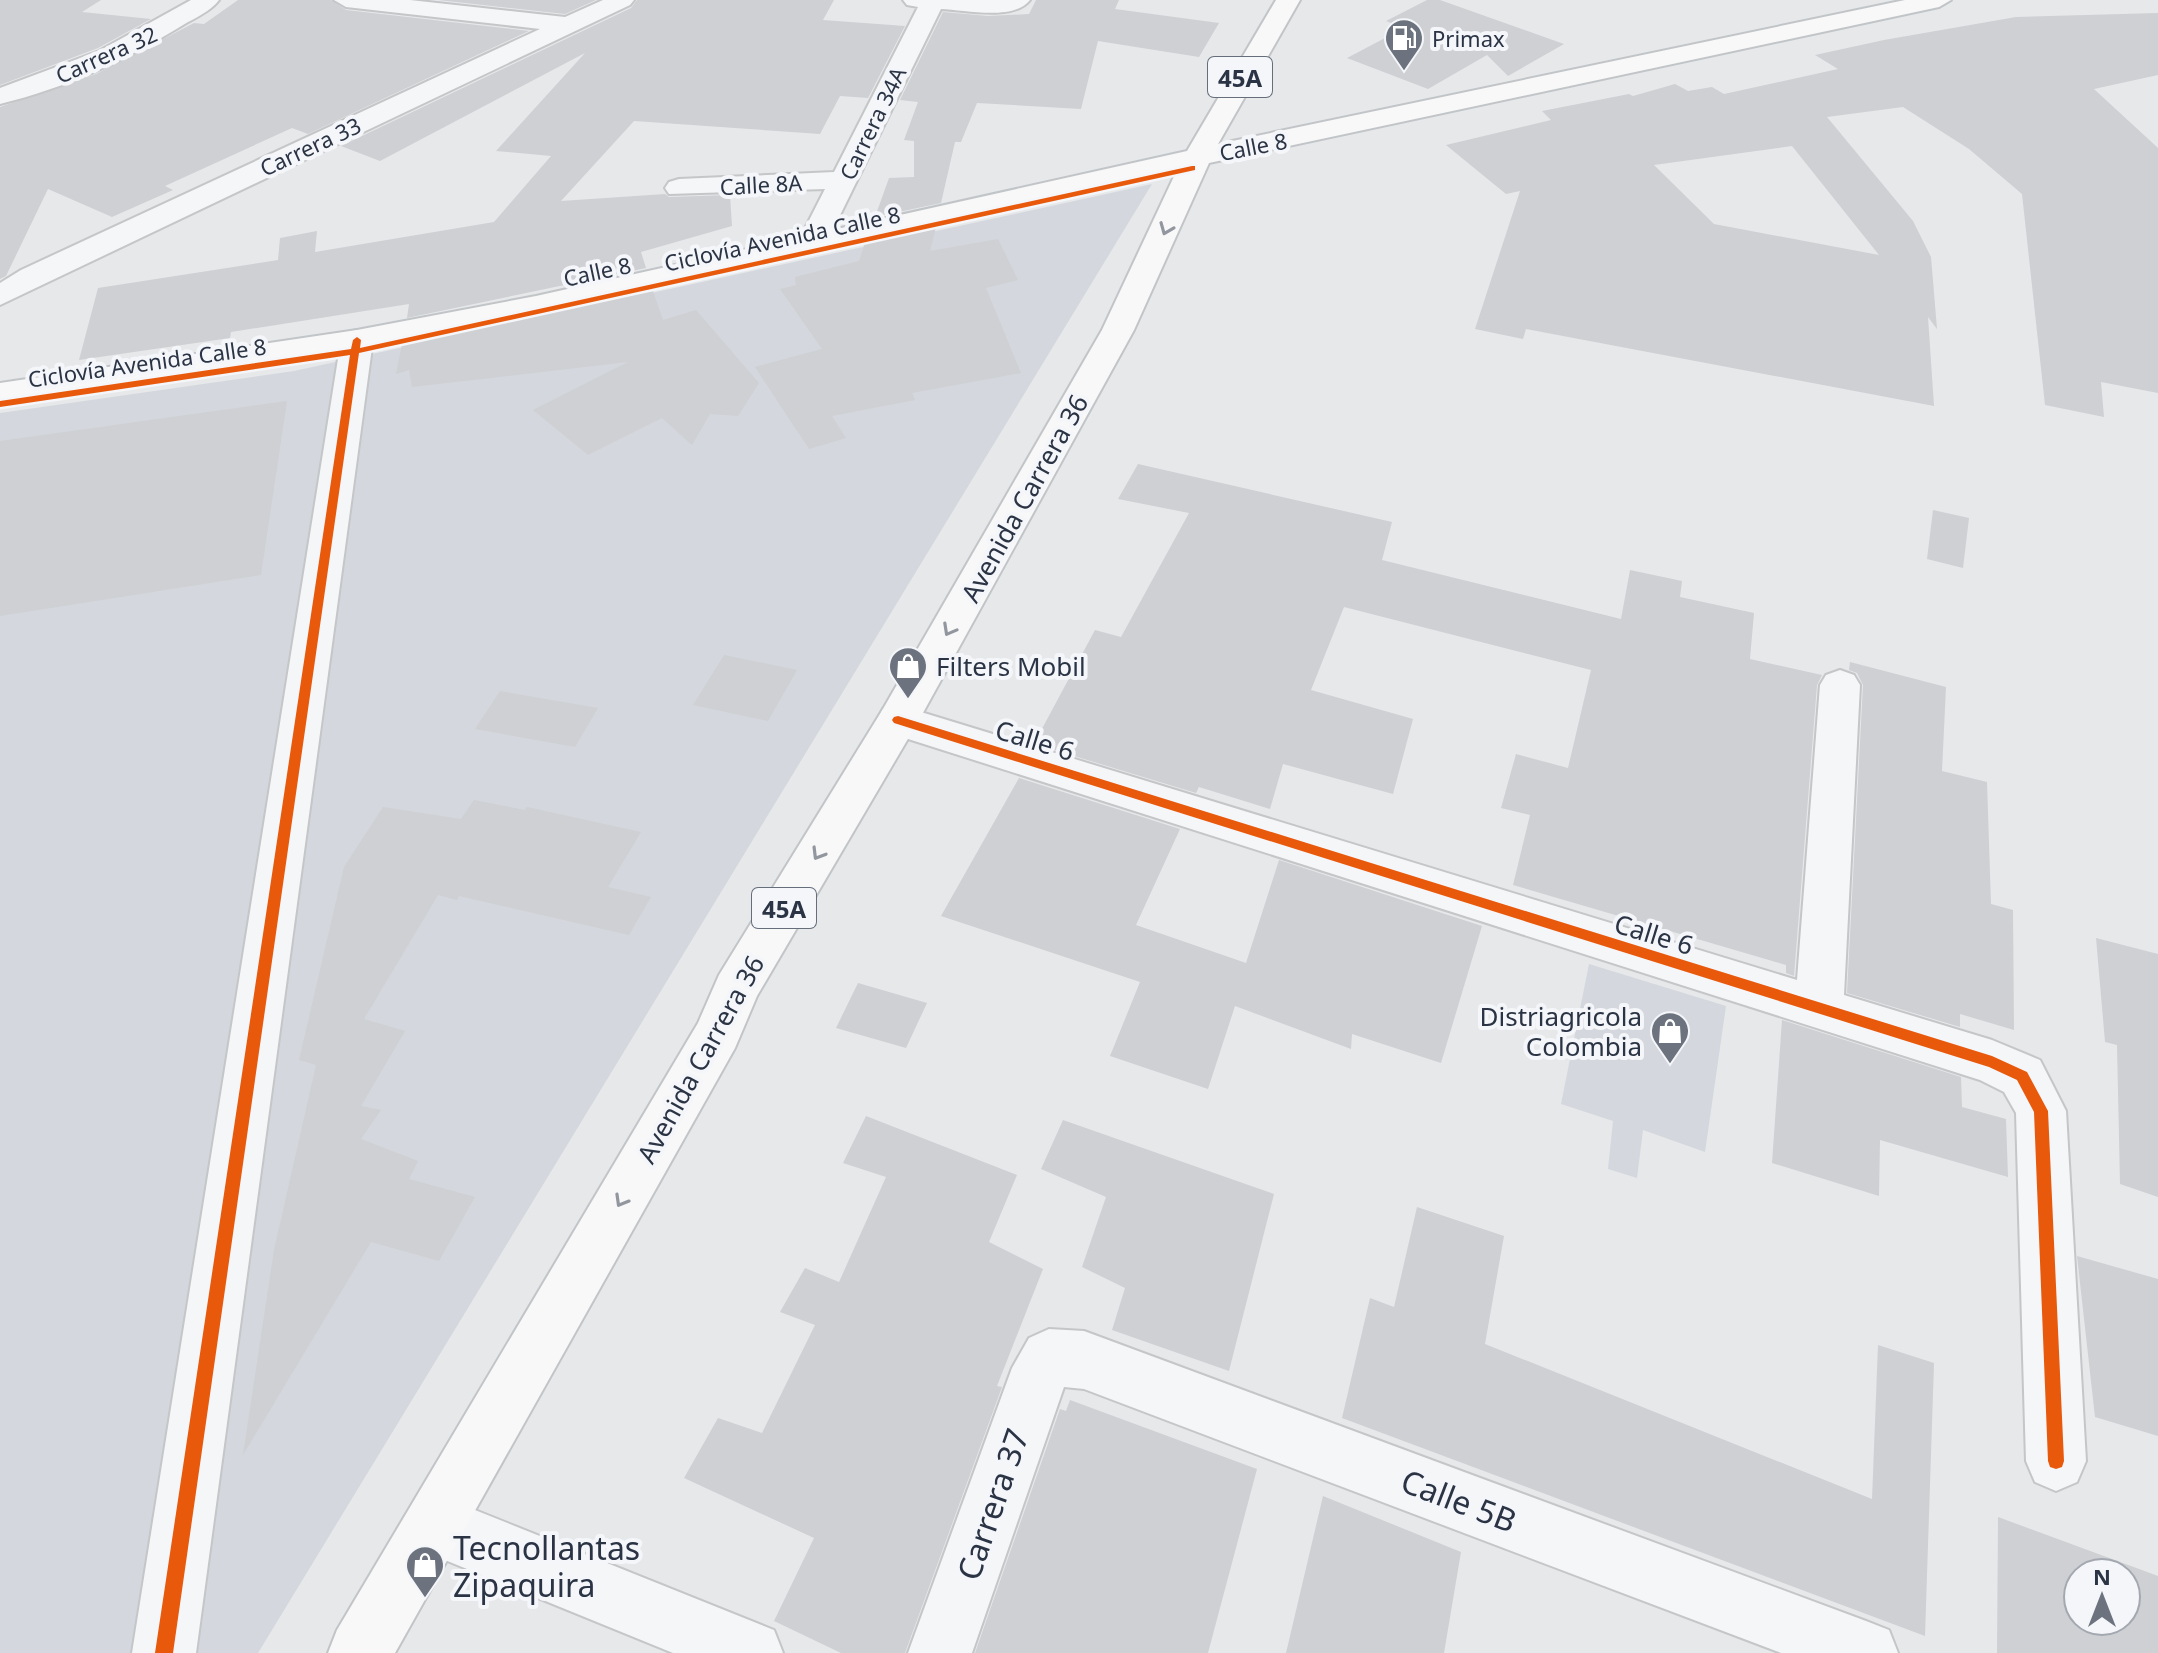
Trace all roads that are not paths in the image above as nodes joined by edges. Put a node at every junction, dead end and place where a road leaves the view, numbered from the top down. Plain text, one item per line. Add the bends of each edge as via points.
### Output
1 (207, 0) edge
2 (346, 0) edge
3 (622, 0) edge
4 (915, 0) edge
5 (1288, 0) edge
6 (1939, 0) edge
7 (933, 1) edge
8 (1016, 2) edge
9 (569, 25) junction
10 (0, 96) edge
11 (1197, 157) junction
12 (844, 180) junction
13 (679, 188) dead end
14 (811, 246) junction
15 (0, 296) edge
16 (357, 340) junction
17 (0, 393) edge
18 (1840, 685) dead end
19 (898, 720) junction
20 (1819, 1008) junction
21 (1049, 1358) joint
22 (2056, 1461) dead end
23 (435, 1525) junction
24 (164, 1653) edge
25 (360, 1653) edge
26 (751, 1653) edge
27 (940, 1653) edge
28 (1866, 1653) edge

1 - 10 street, Carrera 32 via 120,50
2 - 9 street
3 - 9 street, Carrera 33
4 - 7 street
5 - 11 main road, Avenida Carrera 36 / 45A
6 - 11 main road, Calle 8
7 - 8 street
7 - 12 street, Carrera 34A
9 - 15 street, Carrera 33 via 32,276
11 - 14 main road, Calle 8
11 -> 19 main road, Avenida Carrera 36 / 45A via 1142,288
12 - 13 street, Calle 8A
12 - 14 street, Carrera 34A
14 - 16 main road, Calle 8
16 - 17 main road, Calle 8
16 - 24 street
18 - 20 street
19 - 20 street, Calle 6
19 -> 23 main road, Avenida Carrera 36 / 45A via 736,989 718,1033
20 - 22 street, Calle 6 via 1992,1062 2022,1076 2041,1111
21 - 27 street, Carrera 37 via 1032,1388
21 - 28 street, Calle 5B via 1084,1360
23 - 25 main road, Avenida Carrera 36 / 45A
23 - 26 street

